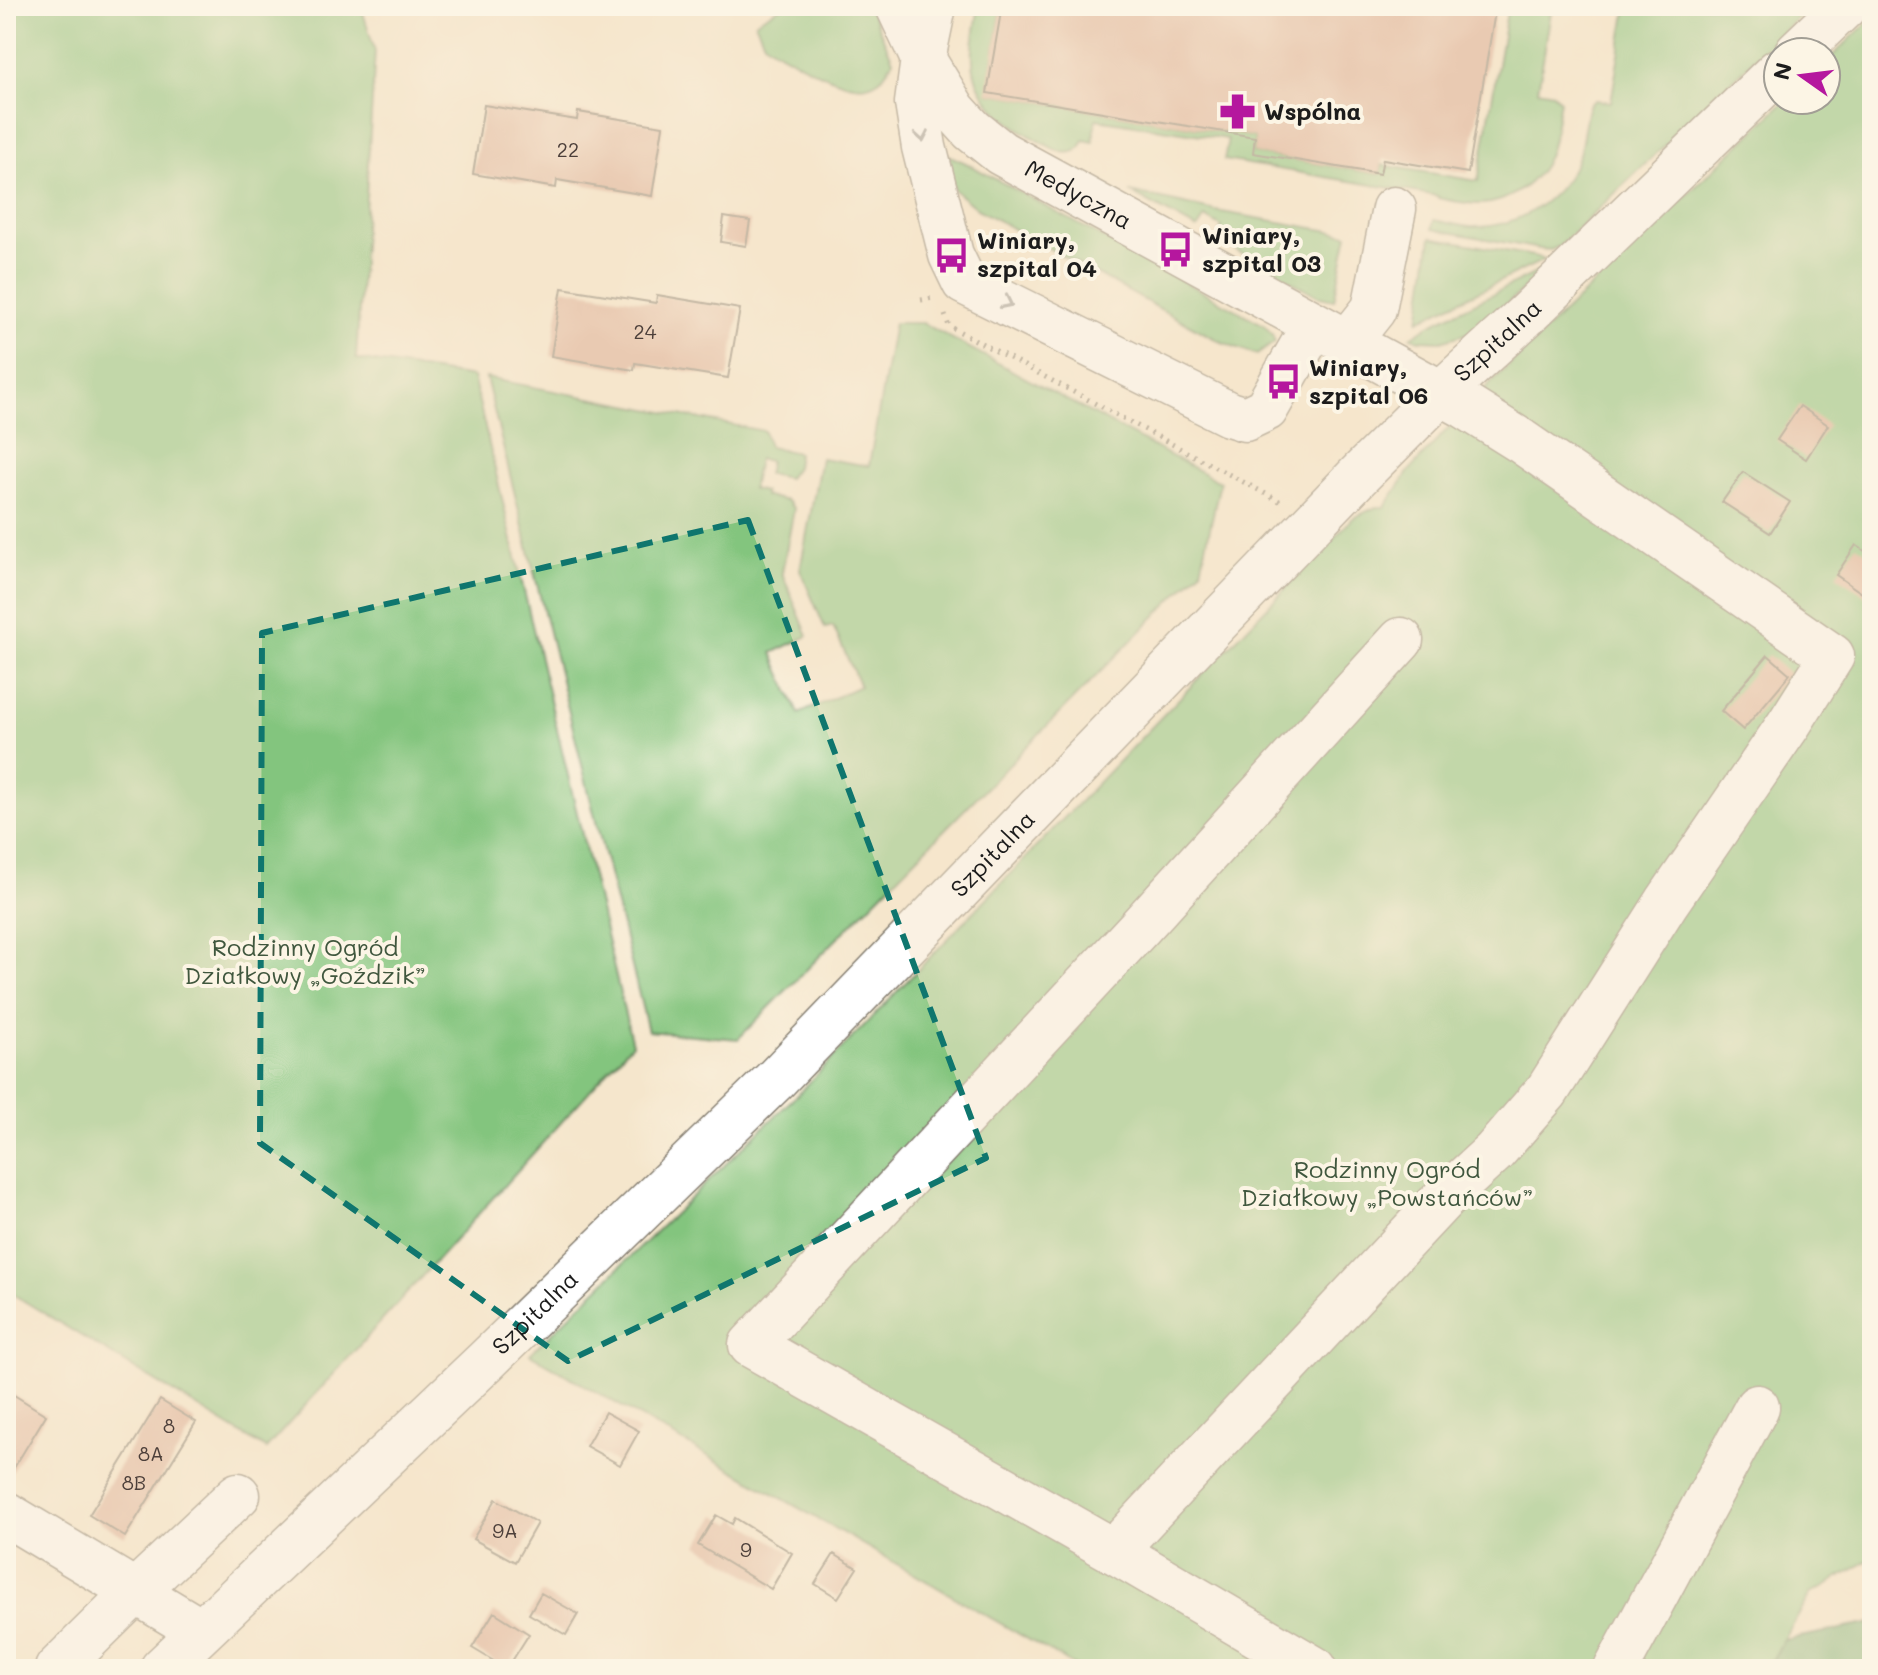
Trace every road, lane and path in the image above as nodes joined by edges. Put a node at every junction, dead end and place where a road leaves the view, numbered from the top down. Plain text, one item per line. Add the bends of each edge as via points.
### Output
1 (898, 6) edge
2 (934, 6) edge
3 (1845, 6) edge
4 (1814, 36) edge
5 (923, 59) junction
6 (1762, 86) edge
7 (1394, 209) dead end
8 (944, 312) dead end
9 (1331, 334) junction
10 (1441, 393) junction
11 (1286, 505) dead end
12 (1401, 640) dead end
13 (1757, 1407) dead end
14 (238, 1495) dead end
15 (6, 1514) edge
16 (1114, 1551) junction
17 (135, 1592) junction
18 (201, 1631) junction
19 (57, 1669) edge
20 (162, 1669) edge
21 (1315, 1669) edge
22 (1616, 1669) edge

1 - 5 street, Medyczna
2 - 5 street
3 - 4 street
5 - 9 street, Medyczna via 954,110 1001,153
5 -> 9 street via 917,103 924,147 951,255 964,282 1245,419 1266,409
6 - 10 street, Szpitalna
7 - 9 street via 1374,309
8 - 11 path via 949,326
9 - 10 street, Medyczna
10 - 16 street, Medyczna via 1521,441 1832,656 1547,1091
10 - 18 street, Szpitalna via 775,1080
12 - 16 street via 751,1345
13 - 22 street
14 - 17 street
15 - 17 street
16 - 21 street
17 - 18 street
17 - 19 street
18 - 20 street, Szpitalna

